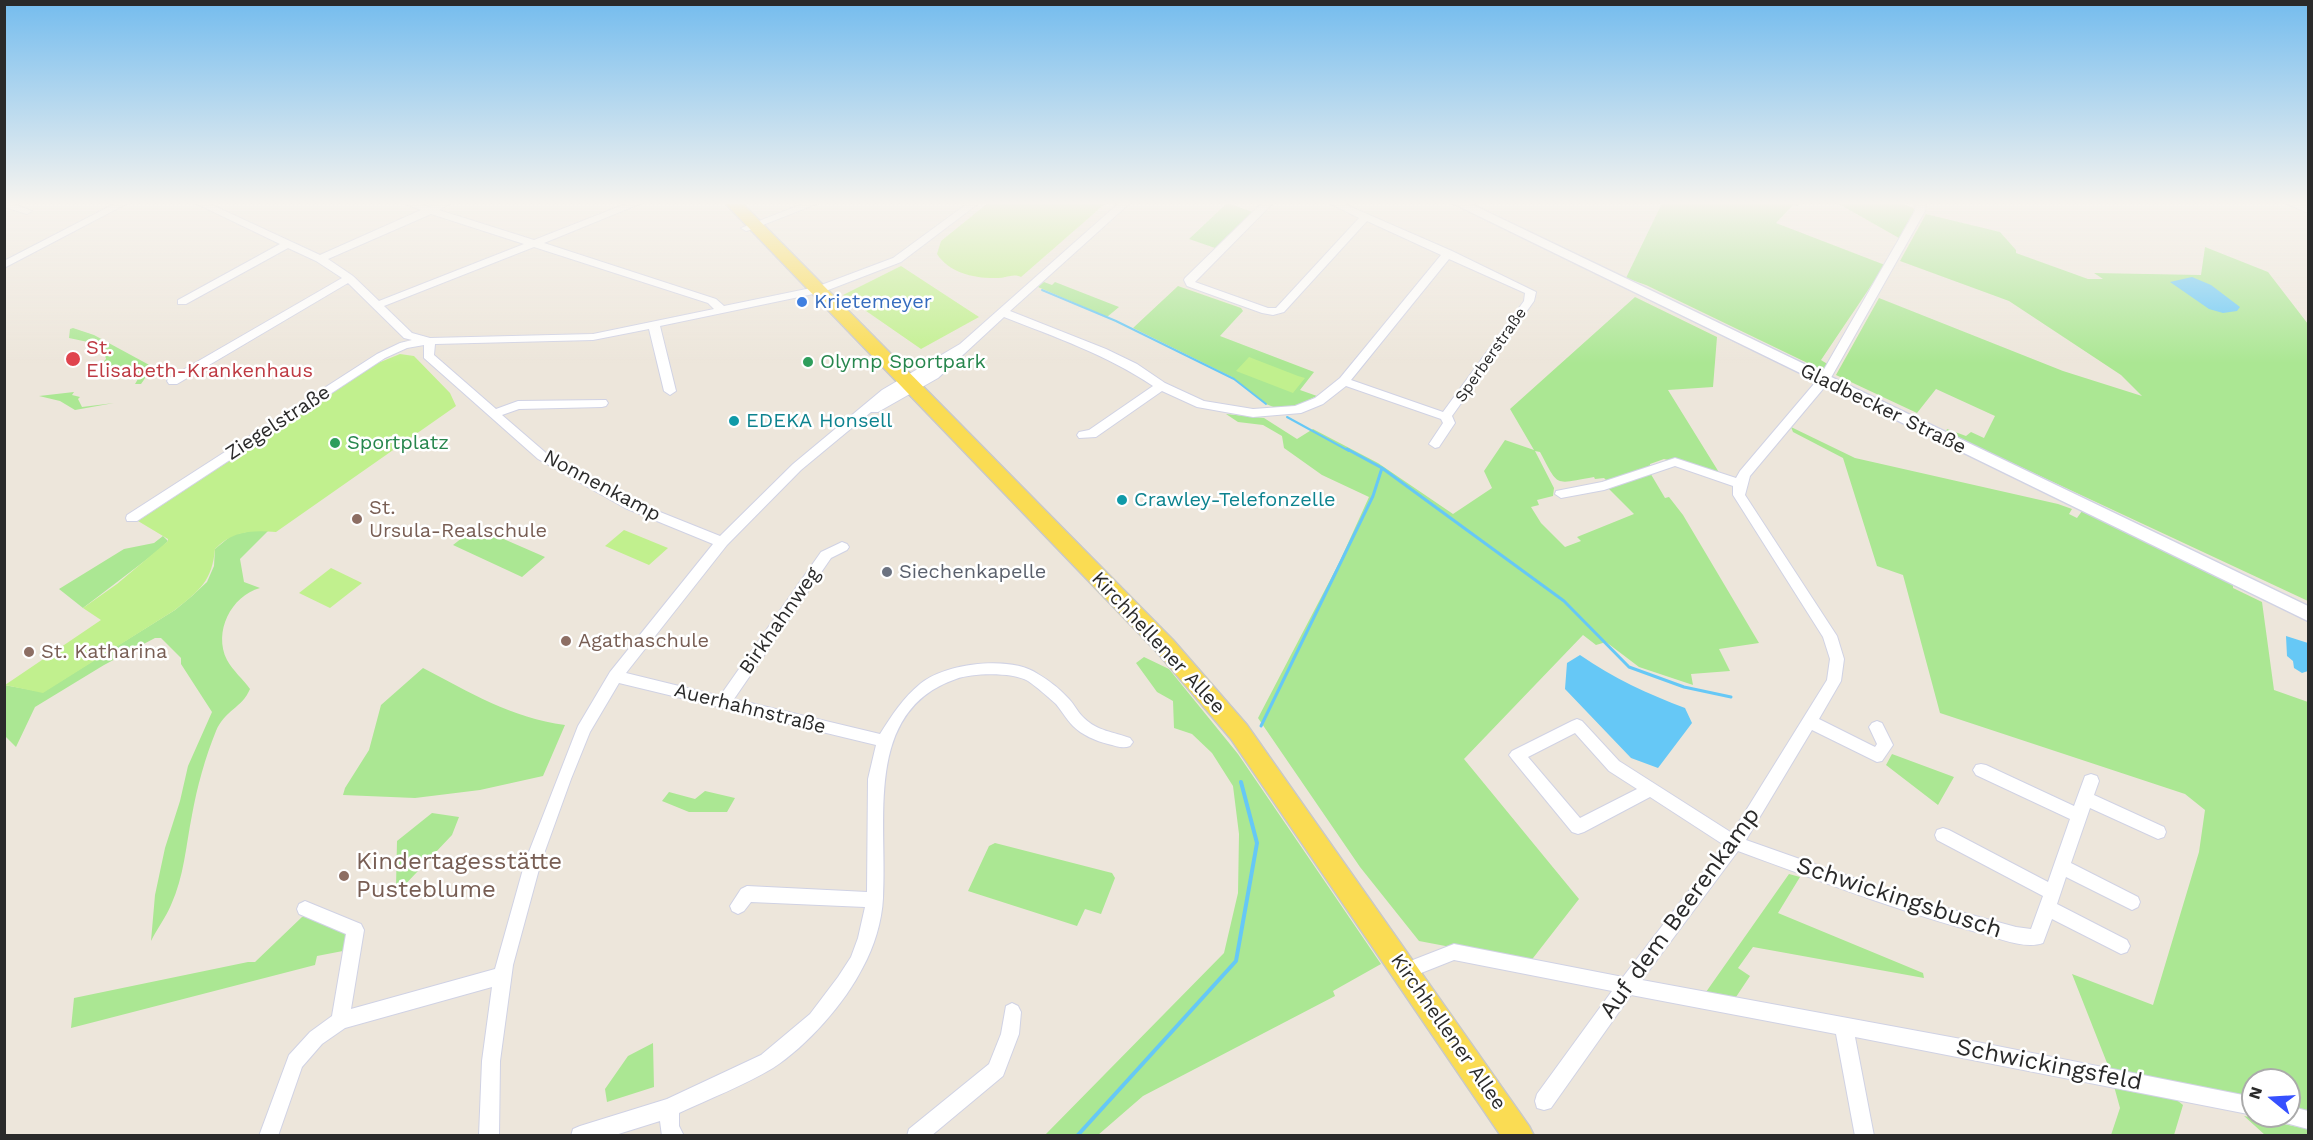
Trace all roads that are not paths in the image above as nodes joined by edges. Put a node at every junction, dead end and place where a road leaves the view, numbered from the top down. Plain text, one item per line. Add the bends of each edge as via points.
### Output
1 (21, 256) edge
2 (265, 256) edge
3 (315, 256) edge
4 (326, 256) edge
5 (501, 256) edge
6 (575, 256) edge
7 (783, 256) edge
8 (902, 256) edge
9 (1065, 256) edge
10 (1213, 256) edge
11 (1329, 256) edge
12 (1445, 256) edge
13 (1455, 256) edge
14 (1569, 256) edge
15 (1894, 256) edge
16 (320, 259) junction
17 (4, 265) edge
18 (349, 278) junction
19 (819, 290) junction
20 (182, 302) dead end
21 (378, 305) junction
22 (722, 310) junction
23 (1002, 312) junction
24 (654, 325) junction
25 (429, 341) junction
26 (1824, 380) junction
27 (173, 381) dead end
28 (1344, 381) junction
29 (911, 383) junction
30 (1161, 386) junction
31 (670, 391) dead end
32 (602, 403) dead end
33 (494, 414) junction
34 (1446, 416) junction
35 (1083, 435) dead end
36 (1435, 444) dead end
37 (1740, 484) junction
38 (1561, 494) dead end
39 (132, 518) dead end
40 (722, 542) junction
41 (842, 547) dead end
42 (2308, 614) edge
43 (615, 676) junction
44 (724, 702) junction
45 (1811, 722) junction
46 (1876, 727) dead end
47 (884, 741) junction
48 (1125, 742) dead end
49 (1981, 770) dead end
50 (2091, 781) dead end
51 (1649, 790) junction
52 (2085, 798) junction
53 (2079, 816) junction
54 (2158, 832) dead end
55 (1943, 835) dead end
56 (1735, 843) junction
57 (2061, 867) junction
58 (875, 900) junction
59 (2050, 900) junction
60 (2132, 902) dead end
61 (738, 906) dead end
62 (305, 909) dead end
63 (2121, 946) dead end
64 (1406, 971) junction
65 (501, 976) junction
66 (1627, 986) junction
67 (1012, 1012) dead end
68 (340, 1021) junction
69 (1844, 1026) junction
70 (1544, 1101) dead end
71 (2241, 1104) edge
72 (670, 1108) junction
73 (268, 1136) edge
74 (489, 1136) edge
75 (580, 1136) edge
76 (675, 1136) edge
77 (916, 1136) edge
78 (1519, 1136) edge
79 (1865, 1136) edge

1 - 17 street
2 - 20 street
3 - 16 street
4 - 16 street
5 - 21 street
6 - 22 street via 712,300
7 - 19 main road, Kirchhellener Allee
8 - 19 street
9 - 23 street
10 - 11 street via 1189,280 1191,284 1274,312
12 - 28 street
13 - 34 street, Sperberstraße via 1531,292 1529,301
14 - 26 main road, Gladbecker Straße
15 - 26 street
16 - 18 street
18 - 21 street
18 - 27 street
19 - 22 street
19 - 29 main road, Kirchhellener Allee
21 - 25 street via 408,336
22 - 24 street
23 - 29 street via 934,375
23 - 30 street via 1102,351
24 - 25 street via 593,337
24 - 31 street
25 - 33 street, Nonnenkamp via 428,356
25 - 39 street, Ziegelstraße via 404,345 381,356
26 - 37 street via 1744,474
26 - 42 main road, Gladbecker Straße
28 - 30 street via 1330,395 1304,408 1253,413 1201,404
28 - 34 street, Sperberstraße
29 - 40 street via 856,418 797,467
29 - 64 main road, Kirchhellener Allee via 1165,646 1239,732
30 - 35 street via 1092,434
32 - 33 street via 518,405
33 - 40 street, Nonnenkamp via 542,456 579,477 630,505
34 - 36 street, Sperberstraße via 1449,423
37 - 38 street via 1675,462 1604,486
37 - 45 street, Auf dem Beerenkamp via 1739,495 1833,644 1837,659 1834,681
40 - 43 street
41 - 44 street, Birkhahnweg via 826,555
43 - 44 street, Auerhahnstraße
43 - 65 street via 583,730 563,778 533,862
44 - 47 street, Auerhahnstraße
45 - 46 street via 1877,756 1885,745
45 - 56 street, Auf dem Beerenkamp
47 - 48 street via 904,708 927,686 956,673 990,669 1031,676 1062,701 1079,723 1100,736
47 - 58 street via 876,779
49 - 53 street
50 - 52 street, Schwickingsbusch
51 - 51 street via 1614,766 1577,725 1517,755 1578,827
51 - 56 street
52 - 53 street, Schwickingsbusch
52 - 54 street
53 - 57 street, Schwickingsbusch
55 - 59 street
56 - 59 street, Schwickingsbusch via 1872,894 2016,935 2037,937
56 - 66 street, Auf dem Beerenkamp
57 - 59 street, Schwickingsbusch
57 - 60 street
58 - 61 street via 747,894
58 - 72 street via 857,962 816,1020 767,1061
59 - 63 street
62 - 68 street via 355,930
64 - 66 street, Schwickingsfeld via 1454,952
64 - 78 main road, Kirchhellener Allee
65 - 68 street
65 - 74 street via 491,1061
66 - 69 street, Schwickingsfeld
66 - 70 street, Auf dem Beerenkamp
67 - 77 street via 1010,1034 996,1070
68 - 73 street via 316,1038 295,1061
69 - 71 street, Schwickingsfeld
69 - 79 street
72 - 75 street
72 - 76 street via 669,1130

